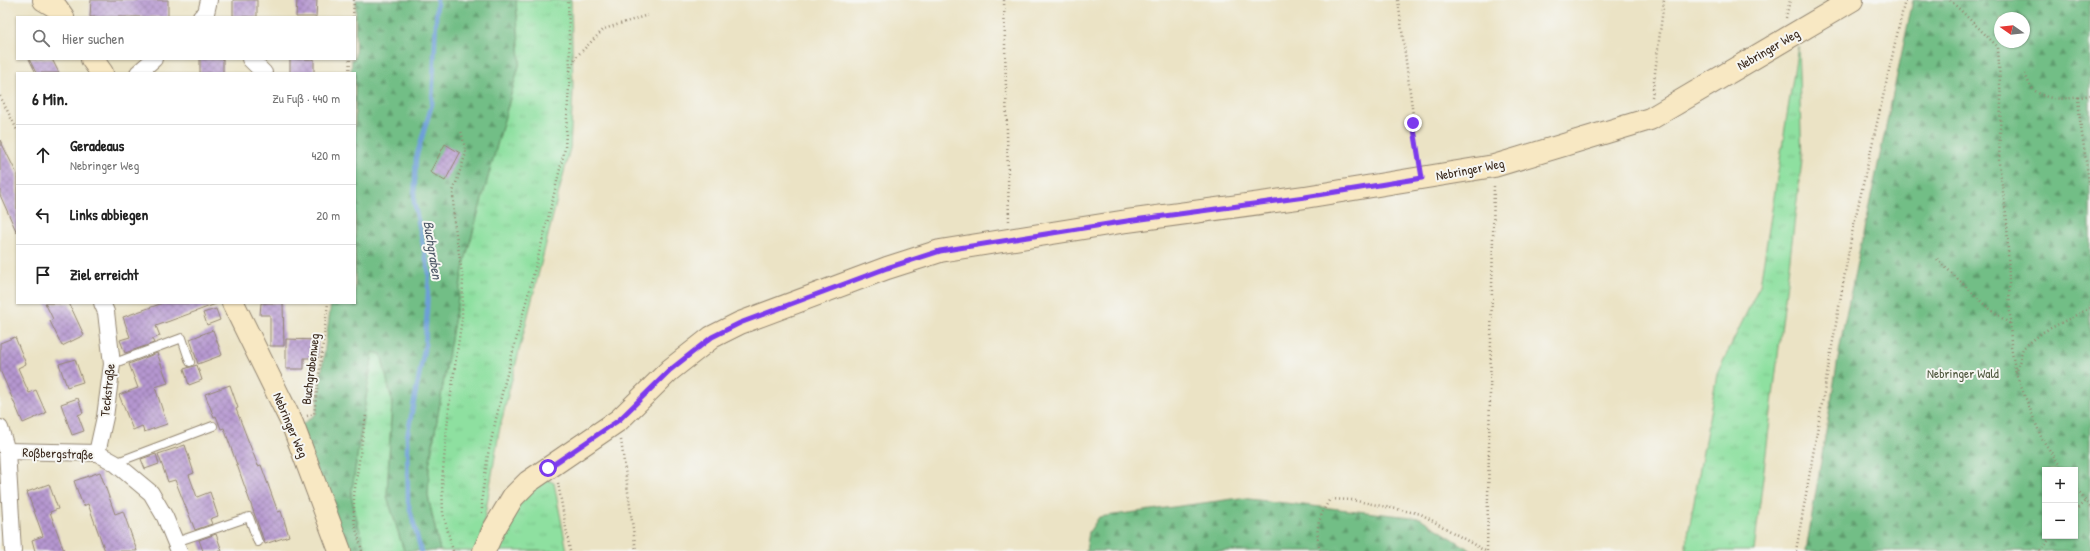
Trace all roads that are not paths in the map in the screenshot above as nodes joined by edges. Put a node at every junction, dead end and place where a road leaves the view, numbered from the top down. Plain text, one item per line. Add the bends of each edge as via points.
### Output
1 (44, 0) edge
2 (1852, 0) edge
3 (62, 16) edge
4 (93, 60) edge
5 (153, 60) edge
6 (251, 60) edge
7 (101, 72) edge
8 (139, 72) edge
9 (263, 72) edge
10 (233, 304) edge
11 (108, 306) edge
12 (190, 362) dead end
13 (112, 364) junction
14 (214, 426) dead end
15 (0, 428) edge
16 (7, 451) junction
17 (97, 453) junction
18 (114, 462) junction
19 (258, 542) dead end
20 (177, 547) edge
21 (13, 551) edge
22 (340, 551) edge
23 (484, 551) edge

1 - 3 street via 56,7
2 - 23 street, Nebringer Weg via 1650,119 1494,166 940,251 740,323 712,337 682,361 619,420 528,482 513,497
4 - 7 street
5 - 8 street
6 - 9 street
10 - 22 street, Nebringer Weg via 292,422
11 - 13 street, Teckstraße
12 - 13 lane via 182,338
13 - 17 street, Teckstraße
14 - 18 lane
15 - 16 street
16 - 17 street, Roßbergstraße
16 - 21 street
17 - 18 street, Roßbergstraße
18 - 20 street, Roßbergstraße via 151,494 165,517
19 - 20 lane via 249,517

